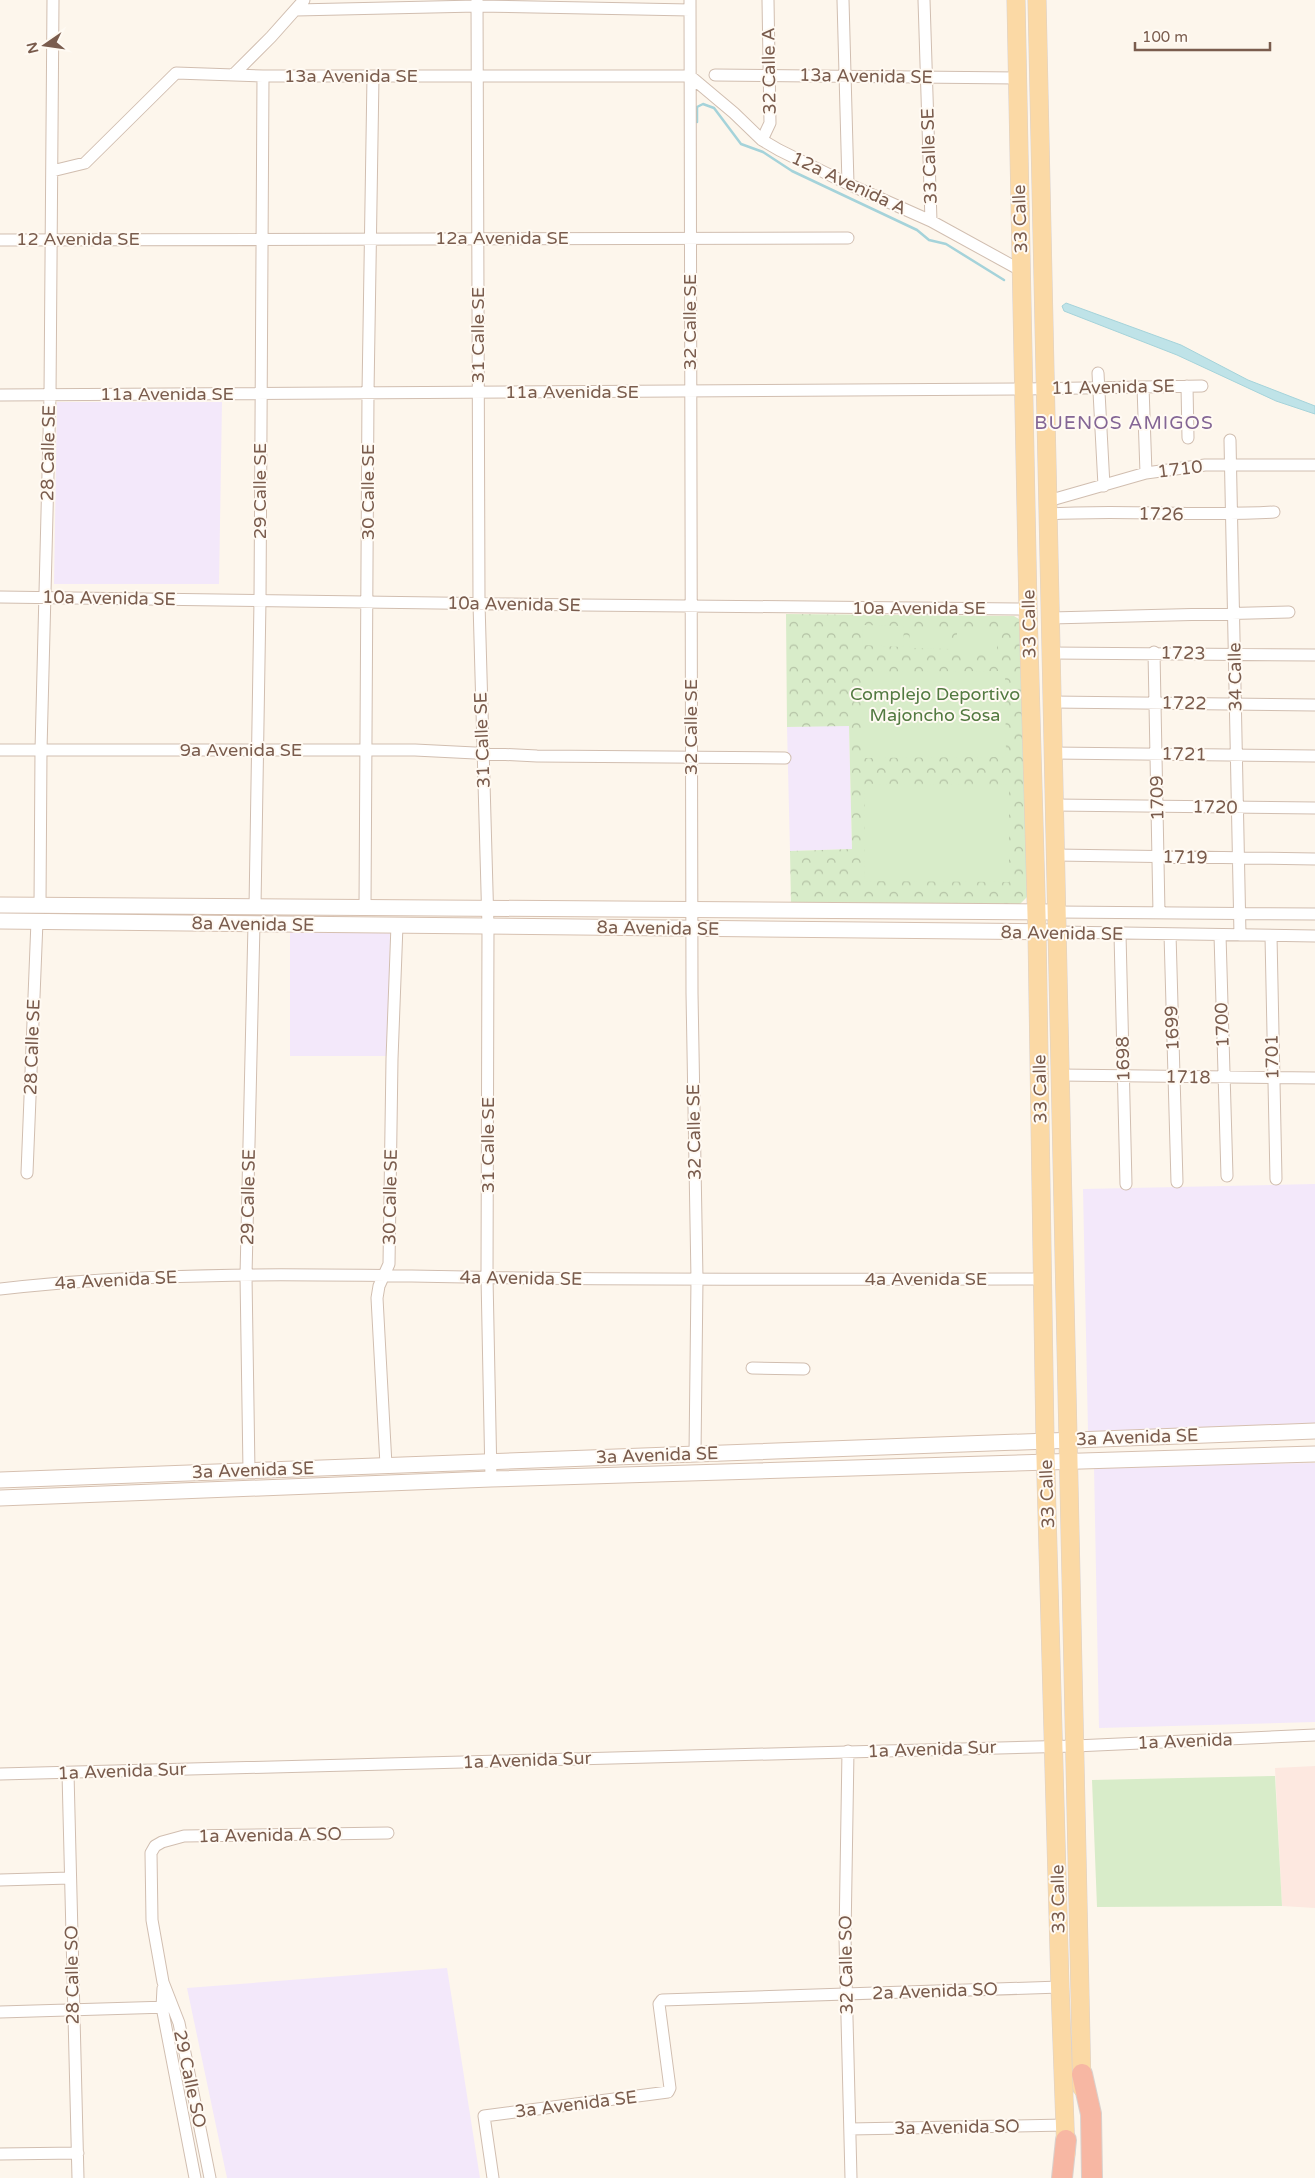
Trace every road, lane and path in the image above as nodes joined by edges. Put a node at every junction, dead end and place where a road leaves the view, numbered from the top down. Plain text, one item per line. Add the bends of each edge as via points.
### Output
1 (53, 0) edge
2 (304, 0) edge
3 (768, 0) edge
4 (843, 0) edge
5 (924, 0) edge
6 (1016, 0) edge
7 (1037, 0) edge
8 (477, 3) edge
9 (690, 5) edge
10 (296, 10) junction
11 (771, 74) junction
12 (233, 75) junction
13 (715, 75) dead end
14 (263, 76) junction
15 (373, 76) junction
16 (477, 76) junction
17 (690, 76) junction
18 (845, 76) junction
19 (926, 77) junction
20 (1017, 78) junction
21 (762, 140) junction
22 (52, 171) junction
23 (848, 184) junction
24 (931, 221) junction
25 (157, 238) joint
26 (263, 238) junction
27 (371, 238) junction
28 (478, 238) junction
29 (690, 238) junction
30 (848, 238) dead end
31 (51, 239) junction
32 (0, 240) edge
33 (1022, 271) junction
34 (1098, 373) dead end
35 (1187, 386) junction
36 (1202, 386) dead end
37 (1100, 387) junction
38 (1143, 387) junction
39 (1046, 388) junction
40 (1024, 389) junction
41 (691, 391) junction
42 (478, 392) junction
43 (261, 393) junction
44 (368, 393) junction
45 (0, 395) edge
46 (50, 395) junction
47 (1188, 438) dead end
48 (1230, 440) dead end
49 (1315, 465) edge
50 (1230, 466) junction
51 (1146, 473) junction
52 (1104, 486) junction
53 (1048, 507) junction
54 (1274, 512) dead end
55 (1231, 515) junction
56 (0, 597) edge
57 (44, 597) junction
58 (260, 600) junction
59 (367, 602) junction
60 (479, 603) junction
61 (691, 606) junction
62 (1028, 609) junction
63 (1288, 612) dead end
64 (1234, 613) junction
65 (1050, 618) junction
66 (1154, 652) junction
67 (1051, 653) junction
68 (1235, 654) junction
69 (1315, 654) edge
70 (1052, 702) junction
71 (1155, 702) junction
72 (1236, 703) junction
73 (1315, 705) edge
74 (0, 750) edge
75 (41, 750) junction
76 (257, 750) junction
77 (365, 750) junction
78 (482, 752) junction
79 (1054, 753) junction
80 (1156, 754) junction
81 (1237, 755) junction
82 (1315, 756) edge
83 (691, 757) junction
84 (785, 758) dead end
85 (1054, 805) junction
86 (1157, 806) junction
87 (1238, 807) junction
88 (1315, 808) edge
89 (1056, 854) junction
90 (1158, 856) junction
91 (1240, 858) junction
92 (1315, 859) edge
93 (0, 905) edge
94 (40, 905) junction
95 (255, 907) junction
96 (364, 908) junction
97 (488, 908) junction
98 (692, 909) junction
99 (1036, 912) junction
100 (1057, 912) junction
101 (1241, 913) junction
102 (1159, 914) junction
103 (1315, 914) edge
104 (0, 921) edge
105 (37, 921) junction
106 (254, 924) junction
107 (397, 925) junction
108 (488, 926) junction
109 (692, 928) junction
110 (1037, 932) junction
111 (1057, 932) junction
112 (1120, 934) junction
113 (1170, 934) junction
114 (1220, 935) junction
115 (1240, 935) junction
116 (1270, 936) junction
117 (1315, 936) edge
118 (1060, 1076) junction
119 (1124, 1076) junction
120 (1174, 1076) junction
121 (1224, 1077) junction
122 (1272, 1078) junction
123 (1315, 1078) edge
124 (27, 1173) dead end
125 (1227, 1176) dead end
126 (1276, 1179) dead end
127 (1177, 1182) dead end
128 (1126, 1184) dead end
129 (384, 1275) junction
130 (246, 1276) junction
131 (488, 1277) junction
132 (697, 1279) junction
133 (1043, 1279) junction
134 (0, 1289) edge
135 (752, 1368) dead end
136 (804, 1369) dead end
137 (1315, 1431) edge
138 (1068, 1439) junction
139 (1045, 1440) junction
140 (695, 1454) junction
141 (1315, 1454) edge
142 (1069, 1460) junction
143 (491, 1461) junction
144 (1046, 1462) junction
145 (386, 1465) junction
146 (249, 1471) junction
147 (490, 1479) junction
148 (0, 1480) edge
149 (0, 1498) edge
150 (1315, 1736) edge
151 (1054, 1746) junction
152 (1075, 1746) junction
153 (848, 1752) junction
154 (68, 1773) junction
155 (0, 1774) edge
156 (388, 1832) dead end
157 (155, 1846) joint
158 (70, 1878) junction
159 (0, 1880) edge
160 (1060, 1987) junction
161 (846, 1995) junction
162 (167, 2007) junction
163 (73, 2010) junction
164 (0, 2012) edge
165 (1082, 2074) junction
166 (668, 2092) joint
167 (850, 2129) junction
168 (1065, 2132) junction
169 (201, 2133) junction
170 (186, 2136) junction
171 (78, 2153) junction
172 (0, 2154) edge
173 (209, 2173) edge
174 (194, 2175) edge
175 (78, 2178) edge
176 (493, 2178) edge
177 (851, 2178) edge
178 (1062, 2178) edge
179 (1067, 2178) edge
180 (1084, 2178) edge
181 (1092, 2178) edge

1 - 22 street, 28 Calle SE
2 - 10 street
3 - 11 street, 32 Calle A
4 - 18 street
5 - 19 street, 33 Calle SE
6 - 20 main road, 33 Calle
7 - 39 main road, 33 Calle
8 - 9 street
8 - 10 street
8 - 16 street, 31 Calle SE
9 - 17 street, 32 Calle SE
10 - 12 street
11 - 13 street, 13a Avenida SE
11 - 18 street, 13a Avenida SE
11 - 21 street, 32 Calle A via 770,123
12 - 14 street, 13a Avenida SE
12 - 22 street, 13a Avenida SE via 176,72 85,164
14 - 15 street, 13a Avenida SE
14 - 26 street, 29 Calle SE
15 - 16 street, 13a Avenida SE
15 - 27 street, 30 Calle SE
16 - 17 street, 13a Avenida SE
16 - 28 street, 31 Calle SE
17 - 21 street, 12a Avenida A
17 - 29 street, 32 Calle SE
18 - 19 street, 13a Avenida SE
18 - 23 street
19 - 20 street, 13a Avenida SE
19 - 24 street, 33 Calle SE
20 - 33 main road, 33 Calle
21 - 23 street, 12a Avenida A
22 - 31 street, 28 Calle SE
23 - 24 street, 12a Avenida A
24 - 33 street, 12a Avenida A
25 - 26 street, 12a Avenida SE
25 - 31 street, 12 Avenida SE
26 - 27 street, 12a Avenida SE
26 - 43 street, 29 Calle SE
27 - 28 street, 12a Avenida SE
27 - 44 street, 30 Calle SE
28 - 29 street, 12a Avenida SE
28 - 42 street, 31 Calle SE
29 - 30 street, 12a Avenida SE
29 - 41 street, 32 Calle SE
31 - 32 street, 12 Avenida SE
31 - 46 street, 28 Calle SE
33 - 40 main road, 33 Calle
34 - 37 street
35 - 36 street, 11 Avenida SE
35 - 38 street, 11 Avenida SE
35 - 47 street
37 - 38 street, 11 Avenida SE
37 - 39 street, 11 Avenida SE
37 - 52 street
38 - 51 street
39 - 40 street, 11 Avenida SE
39 - 53 main road, 33 Calle
40 - 41 street, 11a Avenida SE
40 - 62 main road, 33 Calle
41 - 42 street, 11a Avenida SE
41 - 61 street, 32 Calle SE
42 - 44 street, 11a Avenida SE
42 - 60 street, 31 Calle SE
43 - 44 street, 11a Avenida SE
43 - 46 street, 11a Avenida SE
43 - 58 street, 29 Calle SE
44 - 59 street, 30 Calle SE
45 - 46 street, 11a Avenida SE
46 - 57 street, 28 Calle SE
48 - 50 street, 34 Calle
49 - 50 street, 1710
50 - 51 street, 1710 via 1205,465
50 - 55 street, 34 Calle
51 - 52 street, 1710
52 - 53 street, 1710
53 - 55 street, 1726 via 1146,514
53 - 65 main road, 33 Calle
54 - 55 street, 1726
55 - 64 street, 34 Calle
56 - 57 street, 10a Avenida SE
57 - 58 street, 10a Avenida SE
57 - 75 street, 28 Calle SE
58 - 59 street, 10a Avenida SE
58 - 76 street, 29 Calle SE
59 - 60 street, 10a Avenida SE
59 - 77 street, 30 Calle SE
60 - 61 street, 10a Avenida SE
60 - 78 street, 31 Calle SE
61 - 62 street, 10a Avenida SE
61 - 83 street, 32 Calle SE
62 - 99 main road, 33 Calle
63 - 64 street
64 - 65 street
64 - 68 street, 34 Calle
65 - 67 main road, 33 Calle
66 - 67 street, 1723
66 - 68 street, 1723
66 - 71 street, 1709
67 - 70 main road, 33 Calle
68 - 69 street, 1723
68 - 72 street, 34 Calle
70 - 71 street, 1722
70 - 79 main road, 33 Calle
71 - 72 street, 1722
71 - 80 street, 1709
72 - 73 street, 1722
72 - 81 street, 34 Calle
74 - 75 street, 9a Avenida SE
75 - 76 street, 9a Avenida SE
75 - 94 street, 28 Calle SE
76 - 77 street, 9a Avenida SE
76 - 95 street, 29 Calle SE
77 - 78 street, 9a Avenida SE
77 - 96 street, 30 Calle SE
78 - 83 street, 9a Avenida SE via 537,756
78 - 97 street, 31 Calle SE
79 - 80 street, 1721
79 - 85 main road, 33 Calle
80 - 81 street, 1721
80 - 86 street, 1709
81 - 82 street, 1721
81 - 87 street, 34 Calle
83 - 84 street
83 - 98 street, 32 Calle SE
85 - 86 street, 1720
85 - 89 main road, 33 Calle
86 - 87 street, 1720
86 - 90 street, 1709
87 - 88 street, 1720
87 - 91 street, 34 Calle
89 - 90 street, 1719
89 - 100 main road, 33 Calle
90 - 91 street, 1719
90 - 102 street, 1709
91 - 92 street, 1719
91 - 101 street, 34 Calle
93 - 94 street, 8a Avenida SE
94 - 95 street, 8a Avenida SE
95 - 96 street, 8a Avenida SE
96 - 97 street, 8a Avenida SE
97 - 98 street, 8a Avenida SE
97 - 108 street, 31 Calle SE
98 - 99 street, 8a Avenida SE
98 - 109 street, 32 Calle SE
99 - 100 street, 8a Avenida SE
99 - 110 main road, 33 Calle
100 - 102 street, 8a Avenida SE
100 - 111 main road, 33 Calle
101 - 102 street, 8a Avenida SE
101 - 103 street, 8a Avenida SE
101 - 115 street, 34 Calle
104 - 105 street, 8a Avenida SE
105 - 106 street, 8a Avenida SE
105 - 124 street, 28 Calle SE
106 - 107 street, 8a Avenida SE
106 - 130 street, 29 Calle SE
107 - 108 street, 8a Avenida SE
107 - 129 street, 30 Calle SE via 390,1264
108 - 109 street, 8a Avenida SE
108 - 131 street, 31 Calle SE
109 - 110 street, 8a Avenida SE
109 - 132 street, 32 Calle SE
110 - 111 street, 8a Avenida SE
110 - 133 main road, 33 Calle
111 - 112 street, 8a Avenida SE
111 - 118 main road, 33 Calle
112 - 113 street, 8a Avenida SE
112 - 119 street, 1698
113 - 114 street, 8a Avenida SE
113 - 120 street, 1699
114 - 115 street, 8a Avenida SE
114 - 121 street, 1700
115 - 116 street, 8a Avenida SE
116 - 117 street, 8a Avenida SE
116 - 122 street, 1701
118 - 119 street, 1718
118 - 138 main road, 33 Calle
119 - 120 street, 1718
119 - 128 street, 1698
120 - 121 street, 1718
120 - 127 street, 1699
121 - 122 street, 1718
121 - 125 street, 1700
122 - 123 street, 1718
122 - 126 street, 1701
129 - 130 street, 4a Avenida SE
129 - 131 street, 4a Avenida SE
129 - 145 street, 30 Calle SE via 377,1298
130 - 134 street, 4a Avenida SE via 135,1277
130 - 146 street, 29 Calle SE
131 - 132 street, 4a Avenida SE
131 - 143 street, 31 Calle SE
132 - 133 street, 4a Avenida SE
132 - 140 street, 32 Calle SE
133 - 139 main road, 33 Calle
135 - 136 street
137 - 138 street, 3a Avenida SE
138 - 139 street, 3a Avenida SE
138 - 142 main road, 33 Calle
139 - 140 street, 3a Avenida SE
139 - 144 main road, 33 Calle
140 - 143 street, 3a Avenida SE
141 - 142 street, 3a Avenida SE
142 - 144 street, 3a Avenida SE
142 - 152 main road, 33 Calle
143 - 145 street, 3a Avenida SE
143 - 147 street, 31 Calle SE
144 - 147 street, 3a Avenida SE
144 - 151 main road, 33 Calle
145 - 146 street, 3a Avenida SE
146 - 148 street, 3a Avenida SE
147 - 149 street, 3a Avenida SE
150 - 152 street, 1a Avenida
151 - 152 street, 1a Avenida
151 - 153 street, 1a Avenida Sur
151 - 160 main road, 33 Calle
152 - 165 main road, 33 Calle
153 - 154 street, 1a Avenida Sur
153 - 161 street, 32 Calle SO
154 - 155 street, 1a Avenida Sur
154 - 158 street, 28 Calle SO
156 - 157 street, 1a Avenida A SO via 184,1836
157 - 162 street, 29 Calle SO via 151,1853 151,1894
158 - 159 street
158 - 163 street, 28 Calle SO
160 - 161 street, 2a Avenida SO
160 - 168 main road, 33 Calle
161 - 166 street, 2a Avenida SO via 660,2001
161 - 167 street, 32 Calle SO
162 - 163 street
162 - 169 street, 29 Calle SO via 179,2023
162 - 170 street, 29 Calle SO
163 - 164 street
163 - 171 street, 28 Calle SO
165 - 180 main road, 33 Calle
165 - 181 highway via 1091,2114
166 - 176 street, 3a Avenida SE via 484,2116
167 - 168 street, 3a Avenida SO
167 - 177 street, 32 Calle SO
168 - 178 highway
168 - 179 main road, 33 Calle
169 - 170 street
169 - 173 street, 29 Calle SO
170 - 174 street, 29 Calle SO
171 - 172 street
171 - 175 street, 28 Calle SO
173 - 174 street

